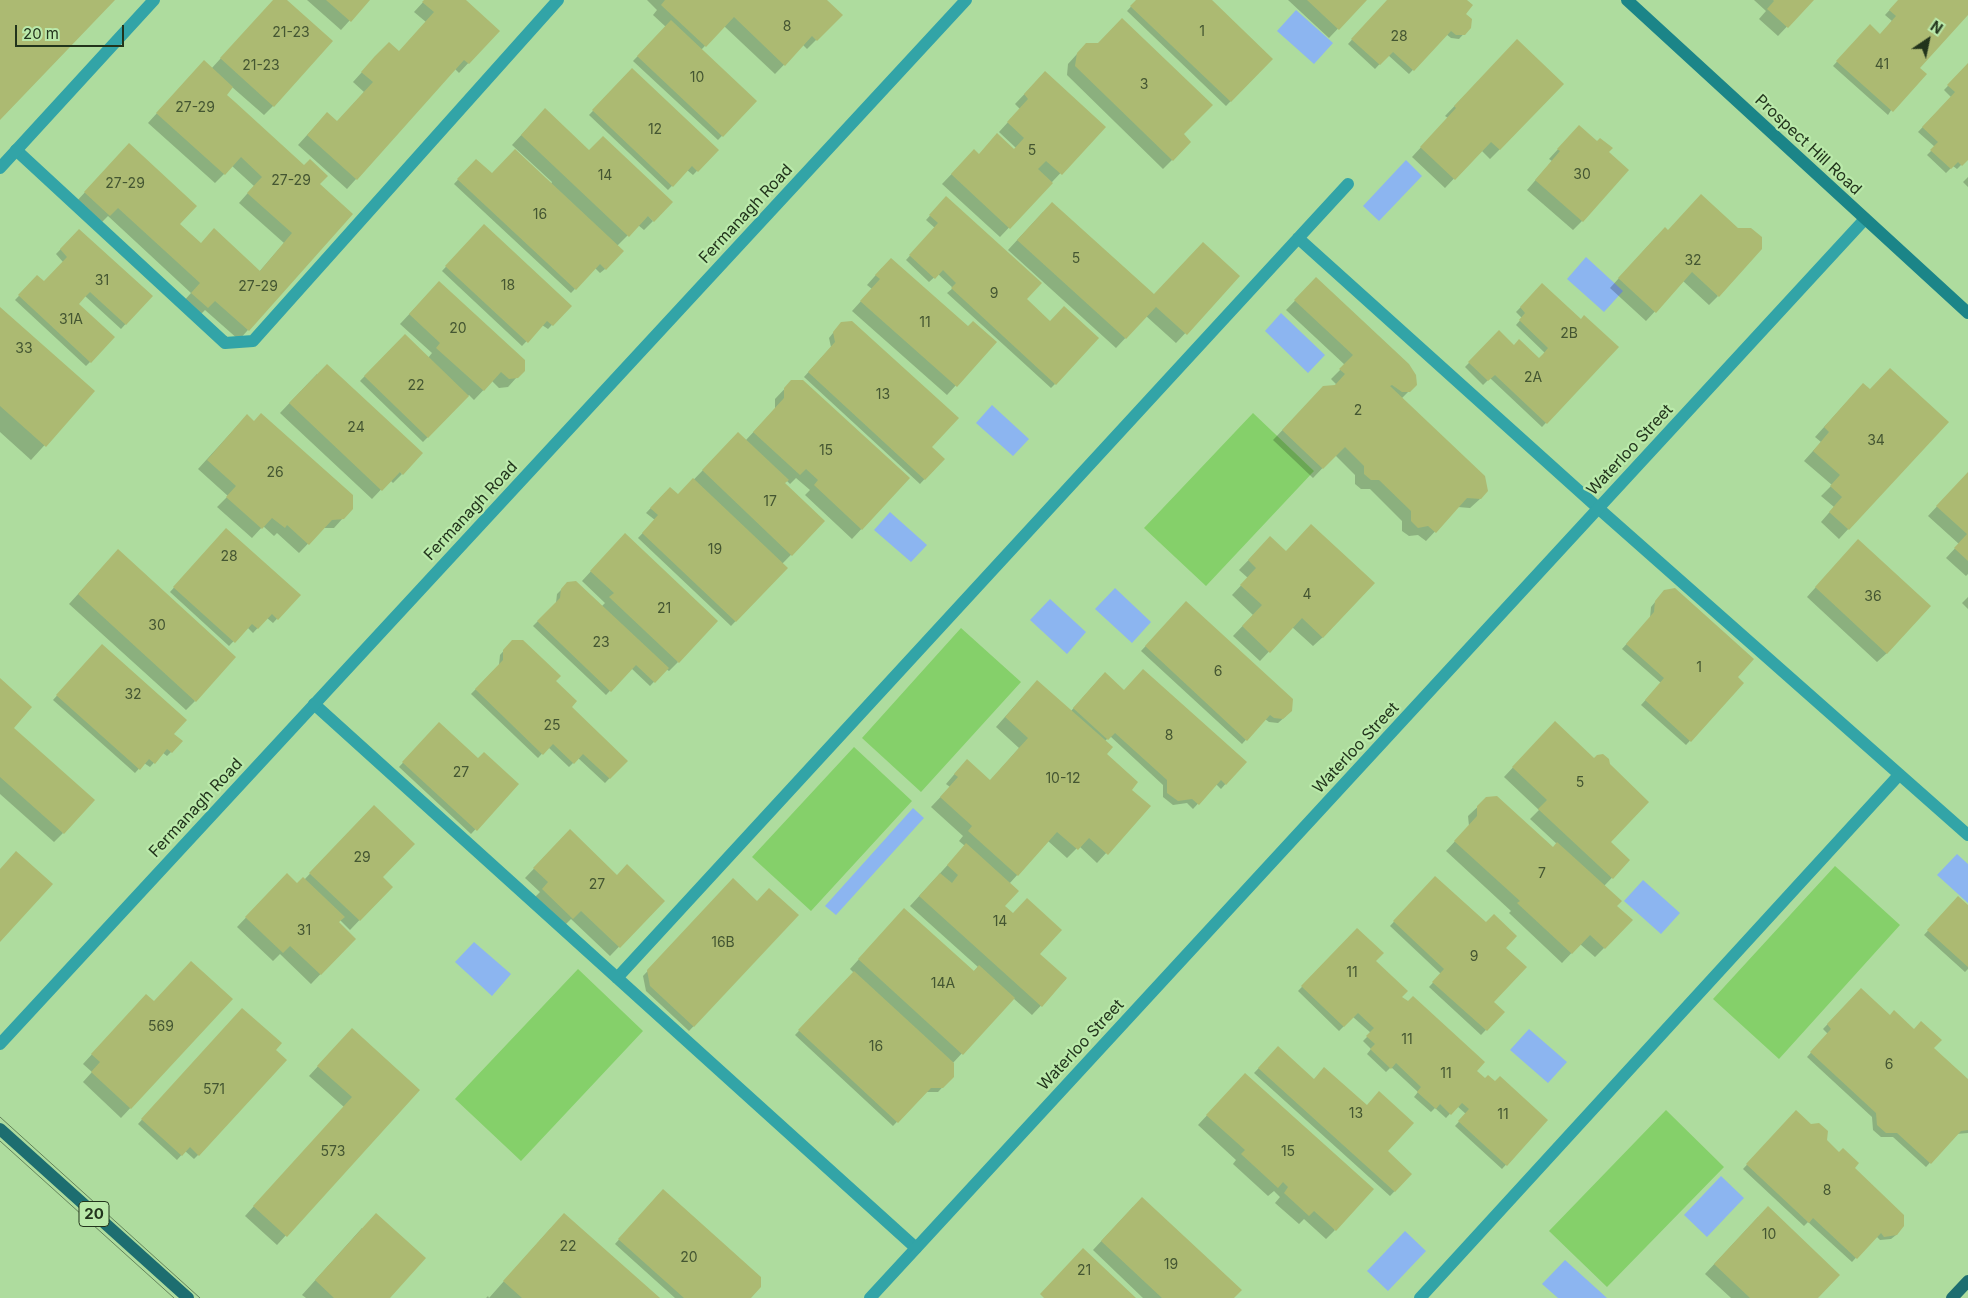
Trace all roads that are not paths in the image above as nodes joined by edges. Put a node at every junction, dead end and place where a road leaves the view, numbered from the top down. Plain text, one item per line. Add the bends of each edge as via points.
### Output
1 (154, 0) edge
2 (558, 0) edge
3 (966, 0) edge
4 (1627, 0) edge
5 (16, 150) junction
6 (0, 168) edge
7 (1348, 184) dead end
8 (1865, 219) junction
9 (1298, 238) junction
10 (1968, 313) edge
11 (1598, 508) junction
12 (314, 704) junction
13 (1900, 775) junction
14 (1968, 835) edge
15 (617, 978) junction
16 (0, 1044) edge
17 (0, 1129) edge
18 (916, 1248) junction
19 (1968, 1281) edge
20 (188, 1298) edge
21 (870, 1298) edge
22 (1420, 1298) edge
23 (1952, 1298) edge

1 - 5 street
2 - 5 street via 253,341 225,343
3 - 12 street, Fermanagh Road
4 - 8 main road, Prospect Hill Road
5 - 6 street
7 - 9 street
8 - 10 main road, Prospect Hill Road
8 - 11 street, Waterloo Street
9 - 11 street
9 - 15 street
11 - 13 street
11 - 18 street, Waterloo Street
12 - 15 street
12 - 16 street, Fermanagh Road
13 - 14 street
13 - 22 street
15 - 18 street
17 - 20 main road, 20
18 - 21 street, Waterloo Street
19 - 23 main road

